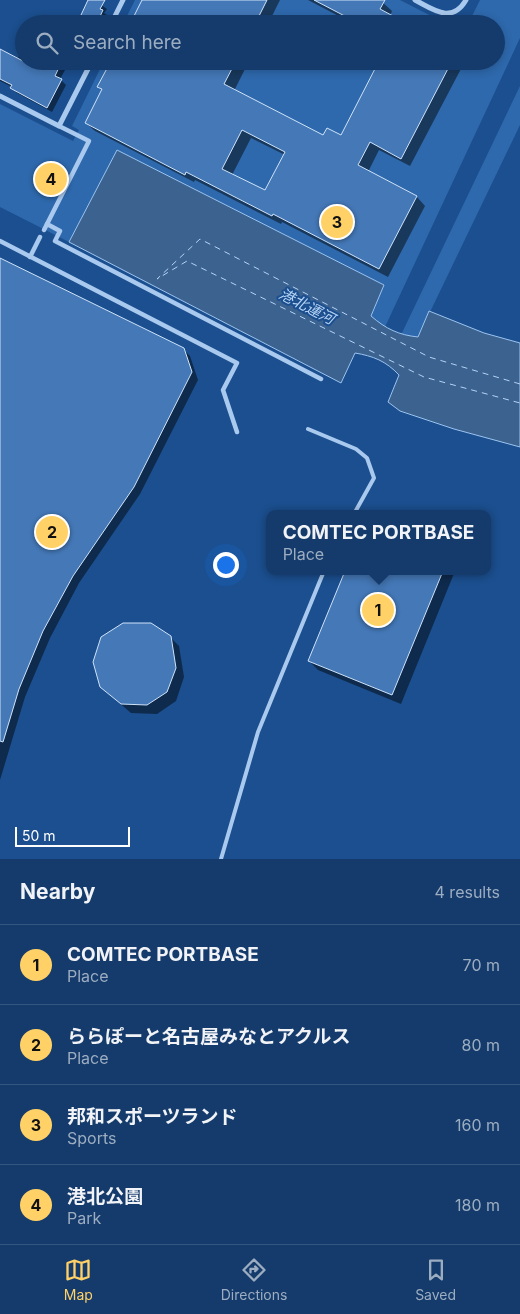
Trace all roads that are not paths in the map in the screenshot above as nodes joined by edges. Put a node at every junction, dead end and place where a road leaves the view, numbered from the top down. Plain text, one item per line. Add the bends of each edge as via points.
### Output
1 (123, 0) edge
2 (416, 0) edge
3 (466, 0) edge
4 (116, 15) edge
5 (87, 70) edge
6 (0, 96) edge
7 (59, 126) junction
8 (47, 224) junction
9 (44, 230) dead end
10 (40, 237) dead end
11 (0, 242) edge
12 (30, 257) junction
13 (321, 379) dead end
14 (308, 429) dead end
15 (237, 432) dead end
16 (356, 510) edge
17 (322, 575) edge
18 (221, 859) edge

1 - 4 street
2 - 3 street via 449,14 461,9
5 - 7 street
6 - 7 street
7 - 8 street via 89,141
8 - 9 street
8 - 13 street via 60,231 55,242
10 - 12 street
11 - 12 street
12 - 15 street via 237,363 223,390
14 - 16 lane via 356,449 367,458 374,478
17 - 18 lane via 258,732

